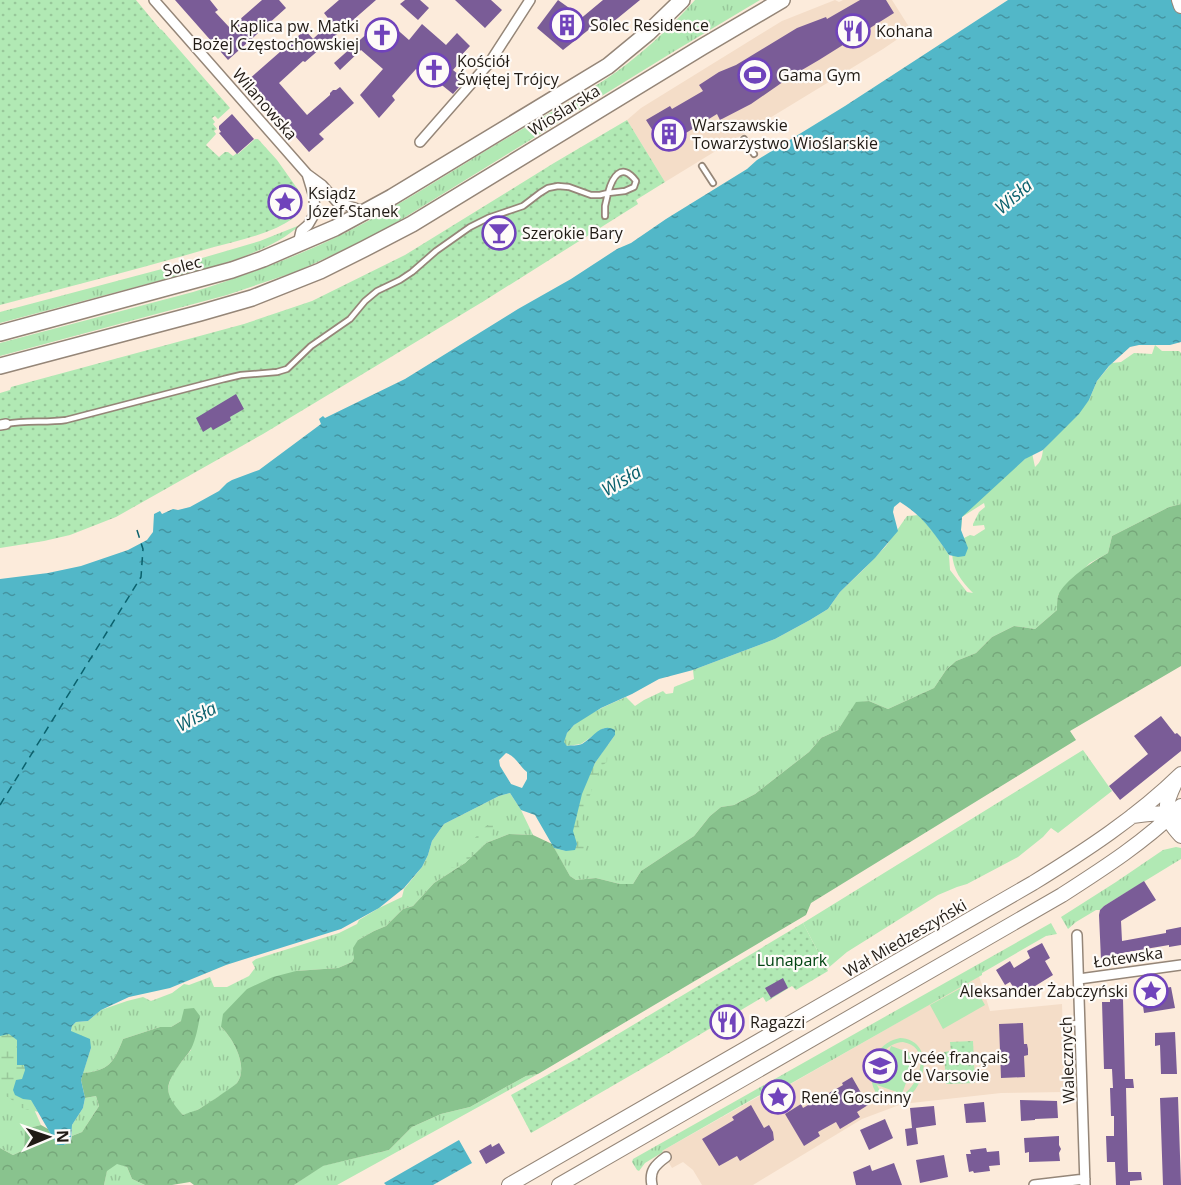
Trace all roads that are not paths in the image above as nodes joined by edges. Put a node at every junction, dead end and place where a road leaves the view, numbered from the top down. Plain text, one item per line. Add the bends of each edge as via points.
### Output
1 (154, 0) edge
2 (530, 0) edge
3 (682, 0) edge
4 (782, 0) edge
5 (1179, 0) edge
6 (1181, 6) edge
7 (744, 139) dead end
8 (420, 142) dead end
9 (754, 154) dead end
10 (702, 166) dead end
11 (307, 174) junction
12 (713, 183) dead end
13 (608, 193) junction
14 (366, 212) junction
15 (605, 216) dead end
16 (298, 244) junction
17 (0, 333) edge
18 (0, 366) edge
19 (3, 424) edge
20 (1180, 776) edge
21 (1132, 816) junction
22 (1175, 821) edge
23 (1147, 835) junction
24 (1077, 935) dead end
25 (1181, 965) edge
26 (1079, 979) junction
27 (1081, 1023) junction
28 (1063, 1024) dead end
29 (666, 1157) dead end
30 (1085, 1182) edge
31 (509, 1185) edge
32 (559, 1185) edge
33 (652, 1185) edge
34 (1034, 1185) edge

1 - 11 street, Wilanowska
2 - 8 street via 490,63
3 - 14 main road, Wioślarska via 608,66
4 - 18 main road, Wioślarska via 441,207 310,275 252,298
5 - 6 main road
7 - 9 lane
10 - 12 lane
11 - 14 street, Wilanowska via 338,202
11 - 16 street, Wilanowska via 315,213 301,231
13 - 13 lane via 632,189 636,180 630,174 618,173
13 - 15 lane
13 - 19 lane via 591,195 569,187 549,188 523,206 470,227 406,276 376,291 350,319 282,371 241,375 66,420
14 - 16 main road, Solec
16 - 17 main road, Solec via 218,274
20 - 21 main road, Wał Miedzeszyński
20 - 22 main road via 1167,802
21 - 22 main road
21 - 31 main road, Wał Miedzeszyński via 1033,883
22 - 23 main road
22 - 23 main road via 1164,830
23 - 32 main road via 1062,895
24 - 26 street, Walecznych
25 - 26 street, Łotewska
26 - 27 street, Walecznych
27 - 28 lane
27 - 30 street, Walecznych
29 - 33 street via 653,1168
30 - 34 street

